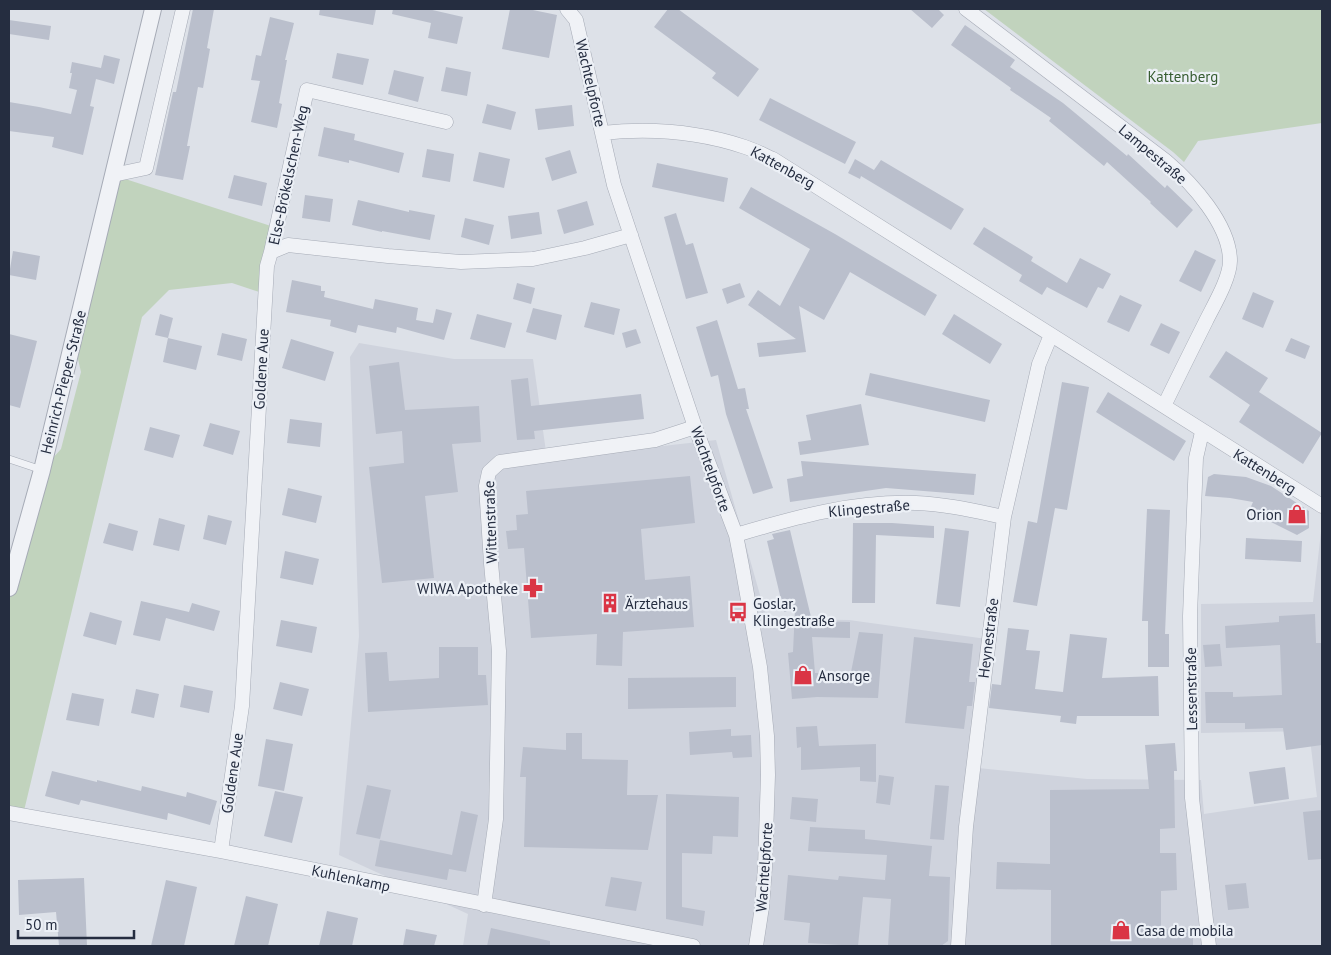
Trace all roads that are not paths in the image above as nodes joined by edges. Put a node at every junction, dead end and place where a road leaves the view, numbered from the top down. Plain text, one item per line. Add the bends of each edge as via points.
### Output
1 (153, 9) edge
2 (184, 9) edge
3 (567, 9) edge
4 (966, 9) edge
5 (446, 122) dead end
6 (602, 133) junction
7 (113, 175) junction
8 (631, 235) junction
9 (271, 252) junction
10 (1050, 335) junction
11 (1164, 406) junction
12 (696, 427) junction
13 (1202, 432) junction
14 (9, 458) edge
15 (42, 470) junction
16 (1322, 506) edge
17 (1004, 517) junction
18 (736, 535) junction
19 (9, 588) edge
20 (9, 813) edge
21 (221, 852) junction
22 (484, 905) junction
23 (693, 946) edge
24 (756, 946) edge
25 (958, 946) edge
26 (1208, 946) edge

1 - 7 street, Heinrich-Pieper-Straße
2 - 7 street via 146,168
3 - 6 street, Wachtelpforte via 576,20
4 - 11 street, Lampestraße via 1179,172 1216,217 1227,238 1230,262 1222,290
5 - 9 street, Else-Brökelschen-Weg via 307,90
6 - 8 street, Wachtelpforte via 614,185
6 - 10 street, Kattenberg via 628,130 717,140 746,147 773,159
7 - 15 street, Heinrich-Pieper-Straße
8 - 9 street via 534,260 460,262 288,245
8 - 12 street, Wachtelpforte
9 - 21 street, Goldene Aue via 266,266 242,706
10 - 11 street, Kattenberg
10 - 17 street, Heynestraße via 1039,364
11 - 13 street, Kattenberg
12 - 18 street, Wachtelpforte
12 - 22 street, Wittenstraße via 655,440 500,462 489,472 487,495 491,563 500,651 496,819
13 - 16 street, Kattenberg
13 - 26 street, Lessenstraße via 1196,458 1190,616 1192,798
14 - 15 lane
15 - 19 street, Heinrich-Pieper-Straße
17 - 18 street, Klingestraße via 917,503 856,506 803,515
17 - 25 street, Heynestraße via 966,827
18 - 24 street, Wachtelpforte via 760,667 767,736 765,868
20 - 21 street, Kuhlenkamp
21 - 22 street, Kuhlenkamp
22 - 23 street, Kuhlenkamp

